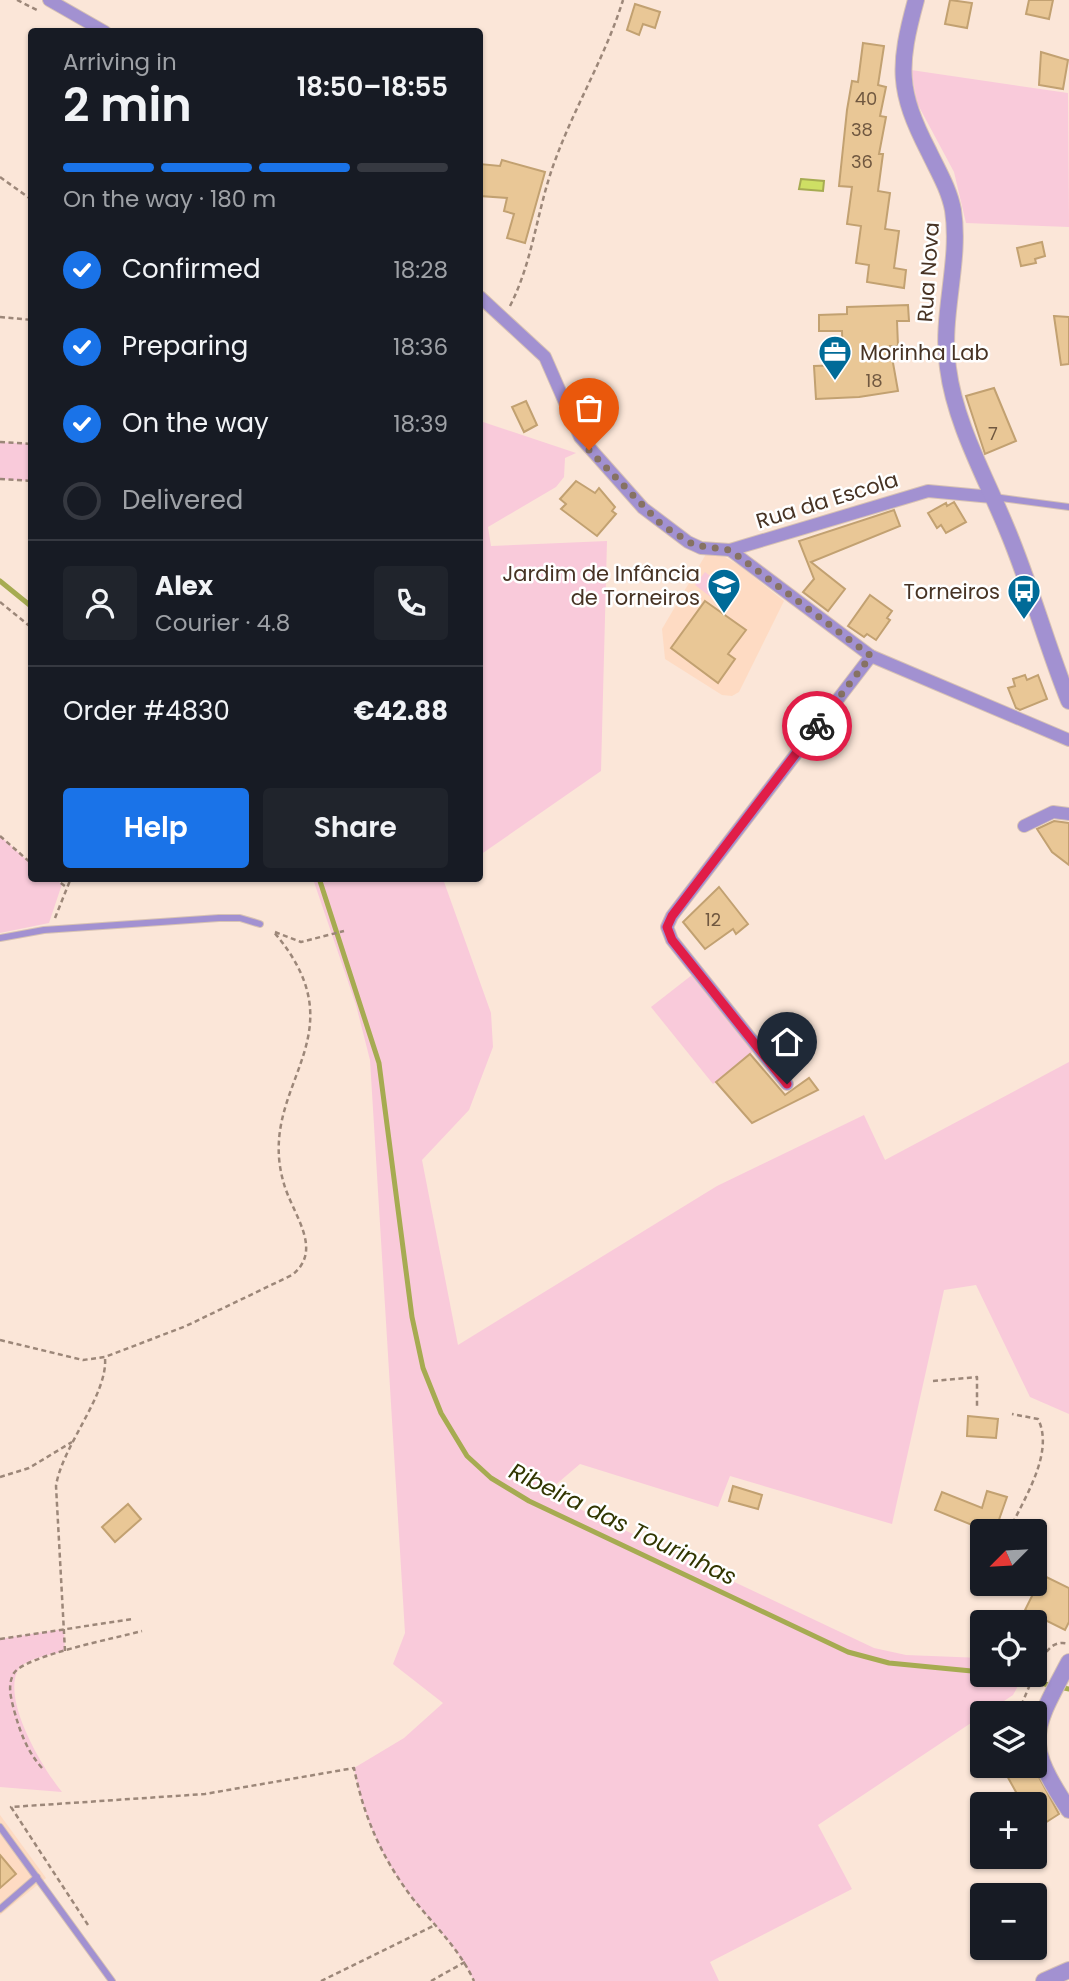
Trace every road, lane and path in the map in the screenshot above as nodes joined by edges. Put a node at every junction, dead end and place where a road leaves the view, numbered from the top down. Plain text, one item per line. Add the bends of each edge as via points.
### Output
1 (49, 0) edge
2 (623, 0) edge
3 (916, 0) edge
4 (98, 28) edge
5 (0, 177) edge
6 (28, 197) edge
7 (483, 300) edge
8 (0, 317) edge
9 (503, 318) junction
10 (28, 320) edge
11 (0, 442) edge
12 (28, 444) edge
13 (0, 479) edge
14 (28, 481) edge
15 (992, 497) junction
16 (1069, 507) edge
17 (730, 550) junction
18 (0, 602) edge
19 (28, 625) edge
20 (871, 656) junction
21 (1069, 701) edge
22 (1069, 740) edge
23 (1069, 814) edge
24 (1024, 826) dead end
25 (0, 836) edge
26 (28, 860) edge
27 (59, 882) edge
28 (69, 882) edge
29 (66, 887) junction
30 (260, 924) joint
31 (51, 929) junction
32 (274, 931) junction
33 (344, 931) dead end
34 (0, 938) edge
35 (787, 1084) dead end
36 (0, 1340) edge
37 (104, 1357) junction
38 (933, 1381) dead end
39 (977, 1407) dead end
40 (1013, 1414) dead end
41 (73, 1442) junction
42 (0, 1477) edge
43 (1014, 1519) edge
44 (133, 1619) dead end
45 (64, 1629) junction
46 (142, 1631) dead end
47 (0, 1639) edge
48 (1069, 1644) edge
49 (65, 1651) junction
50 (1047, 1652) edge
51 (1069, 1662) edge
52 (43, 1768) dead end
53 (1069, 1810) edge
54 (0, 1826) edge
55 (37, 1877) junction
56 (0, 1909) edge
57 (435, 1925) junction
58 (92, 1932) dead end
59 (464, 1962) junction
60 (1069, 1970) edge
61 (112, 1981) edge
62 (321, 1981) edge
63 (431, 1981) edge
64 (474, 1981) edge
65 (1044, 1981) edge

1 - 4 street
2 - 9 path via 556,159 527,268
3 - 15 street, Rua Nova via 904,49 904,90 952,206 945,338 948,369 960,416
5 - 6 path
7 - 9 street
8 - 10 path
9 - 17 street via 545,357 580,437 643,508 688,542
11 - 12 path
13 - 14 path
15 - 16 lane
15 - 17 street, Rua da Escola via 928,491
15 - 21 street, Rua Nova
17 - 20 street
18 - 19 path
20 - 22 street
20 - 35 street via 667,927 672,940
23 - 24 street via 1053,813
25 - 26 path
27 - 29 path
28 - 29 path
29 - 31 path
30 - 31 lane via 219,918
30 - 32 path
31 - 34 lane
32 - 33 path via 301,942
32 - 37 path via 295,961 312,1003 308,1039 279,1142 283,1180 308,1256 303,1266 275,1284 186,1326
36 - 37 path via 83,1360
37 - 41 path via 103,1378
38 - 39 path via 977,1377
40 - 43 path via 1038,1419 1043,1440 1038,1467
41 - 42 path via 29,1468
41 - 45 path via 55,1491
44 - 45 path
45 - 47 path
45 - 49 path
46 - 49 path
48 - 50 path via 1058,1643
49 - 52 path via 26,1663 10,1683 20,1731
51 - 53 street via 1037,1727 1037,1746 1046,1772
54 - 55 lane
55 - 56 lane
55 - 61 lane
57 - 58 path via 380,1851 366,1819 354,1768 197,1795 10,1807
57 - 59 path
57 - 62 path
59 - 63 path
59 - 64 path
60 - 65 street

